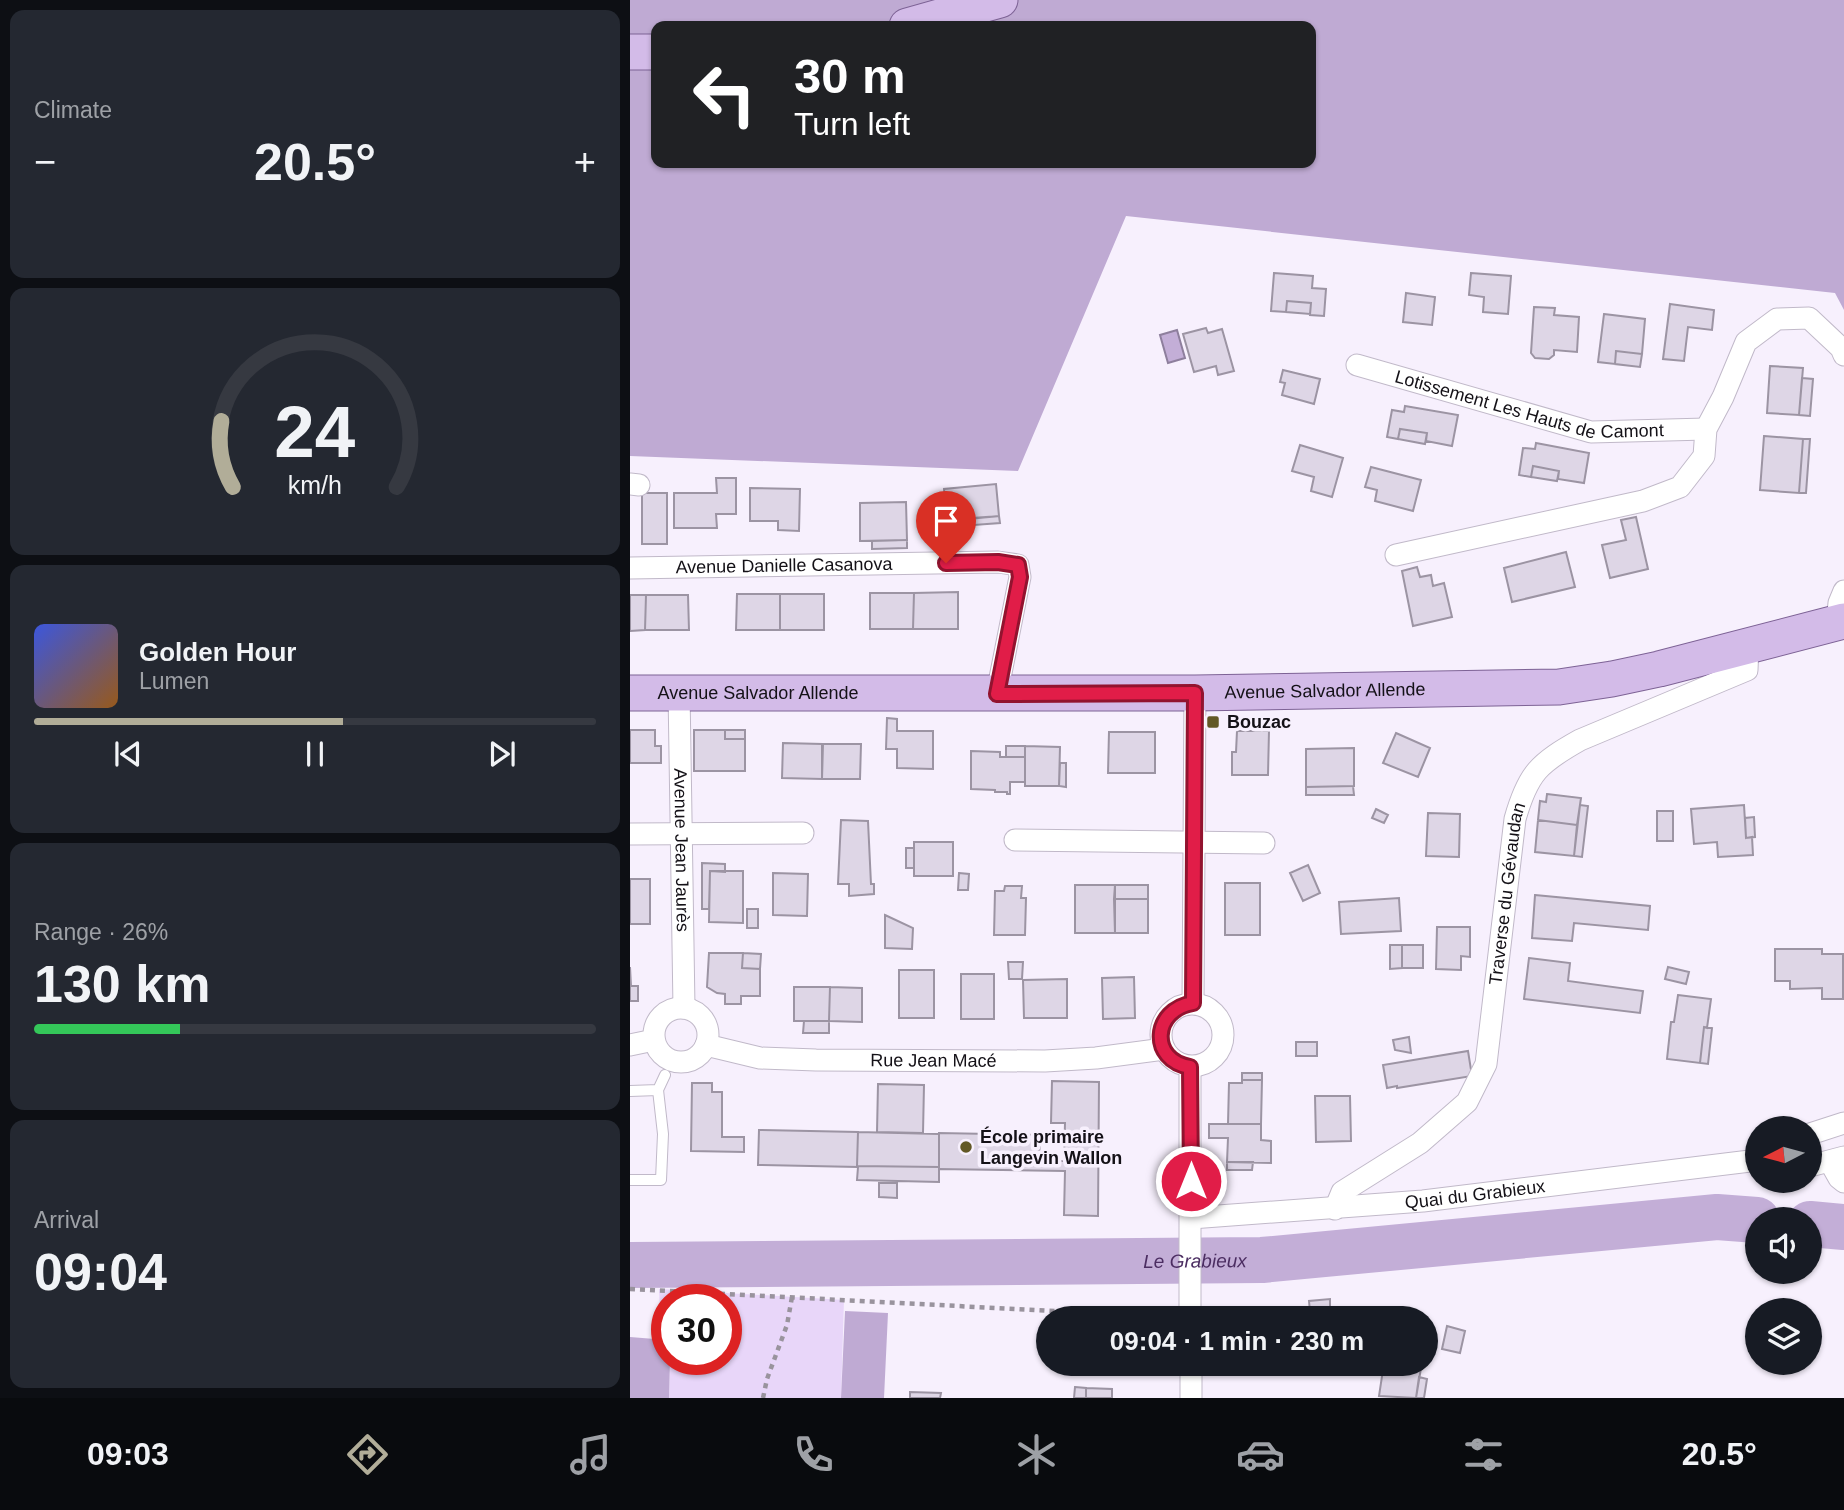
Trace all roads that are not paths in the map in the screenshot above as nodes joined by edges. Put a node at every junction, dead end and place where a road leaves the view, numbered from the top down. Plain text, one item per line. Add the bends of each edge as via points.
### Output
1 (1000, 0) edge
2 (926, 21) edge
3 (630, 52) edge
4 (651, 52) edge
5 (1844, 355) edge
6 (1357, 365) dead end
7 (1706, 429) junction
8 (1396, 555) dead end
9 (630, 568) edge
10 (1842, 611) edge
11 (1748, 646) junction
12 (679, 691) junction
13 (630, 693) edge
14 (1195, 693) junction
15 (997, 694) junction
16 (803, 833) dead end
17 (630, 834) edge
18 (681, 835) junction
19 (1016, 840) dead end
20 (1194, 843) junction
21 (1264, 844) dead end
22 (1193, 1003) junction
23 (684, 1008) junction
24 (654, 1040) junction
25 (630, 1045) edge
26 (706, 1045) junction
27 (1164, 1049) junction
28 (1190, 1067) junction
29 (665, 1075) junction
30 (630, 1091) edge
31 (1844, 1123) edge
32 (1822, 1130) edge
33 (1745, 1161) edge
34 (1828, 1161) edge
35 (630, 1180) edge
36 (1844, 1182) edge
37 (1335, 1209) junction
38 (1191, 1226) junction
39 (1190, 1306) edge
40 (1191, 1376) edge
41 (1191, 1398) edge
42 (1212, 1398) edge

1 - 2 main road
3 - 4 main road
5 - 7 street via 1809,317 1777,319 1746,342
6 - 7 street, Lotissement Les Hauts de Camont via 1591,432
7 - 8 street via 1704,456 1680,487 1643,501
9 - 15 street, Avenue Danielle Casanova via 1018,565 1020,577
10 - 11 main road, Avenue Salvador Allende
11 - 14 main road, Avenue Salvador Allende via 1559,687
11 - 37 street, Traverse du Gévaudan via 1747,670 1580,740 1534,771 1515,819 1486,1064 1467,1102 1420,1143 1342,1192
12 - 13 main road, Avenue Salvador Allende
12 - 15 main road, Avenue Salvador Allende
12 - 18 street, Avenue Jean Jaurès
14 - 15 main road, Avenue Salvador Allende
14 - 20 street
16 - 18 street
17 - 18 street
18 - 23 street, Avenue Jean Jaurès
19 - 20 street
20 - 21 street
20 - 22 street
22 - 27 street via 1182,1005 1166,1018 1161,1028
22 - 28 street via 1211,1010 1224,1036 1209,1062
23 - 24 street via 665,1013 654,1030
23 - 26 street via 704,1021
24 - 25 street
24 - 29 street
26 - 27 street, Rue Jean Macé via 760,1058 816,1060 1045,1061
26 - 29 street via 700,1054
27 - 28 street via 1175,1061
28 - 38 street
29 - 30 lane
29 - 35 lane via 661,1180
31 - 32 street
33 - 37 street, Quai du Grabieux
34 - 36 street
37 - 38 street, Quai du Grabieux
38 - 39 street
40 - 41 street
41 - 42 street

